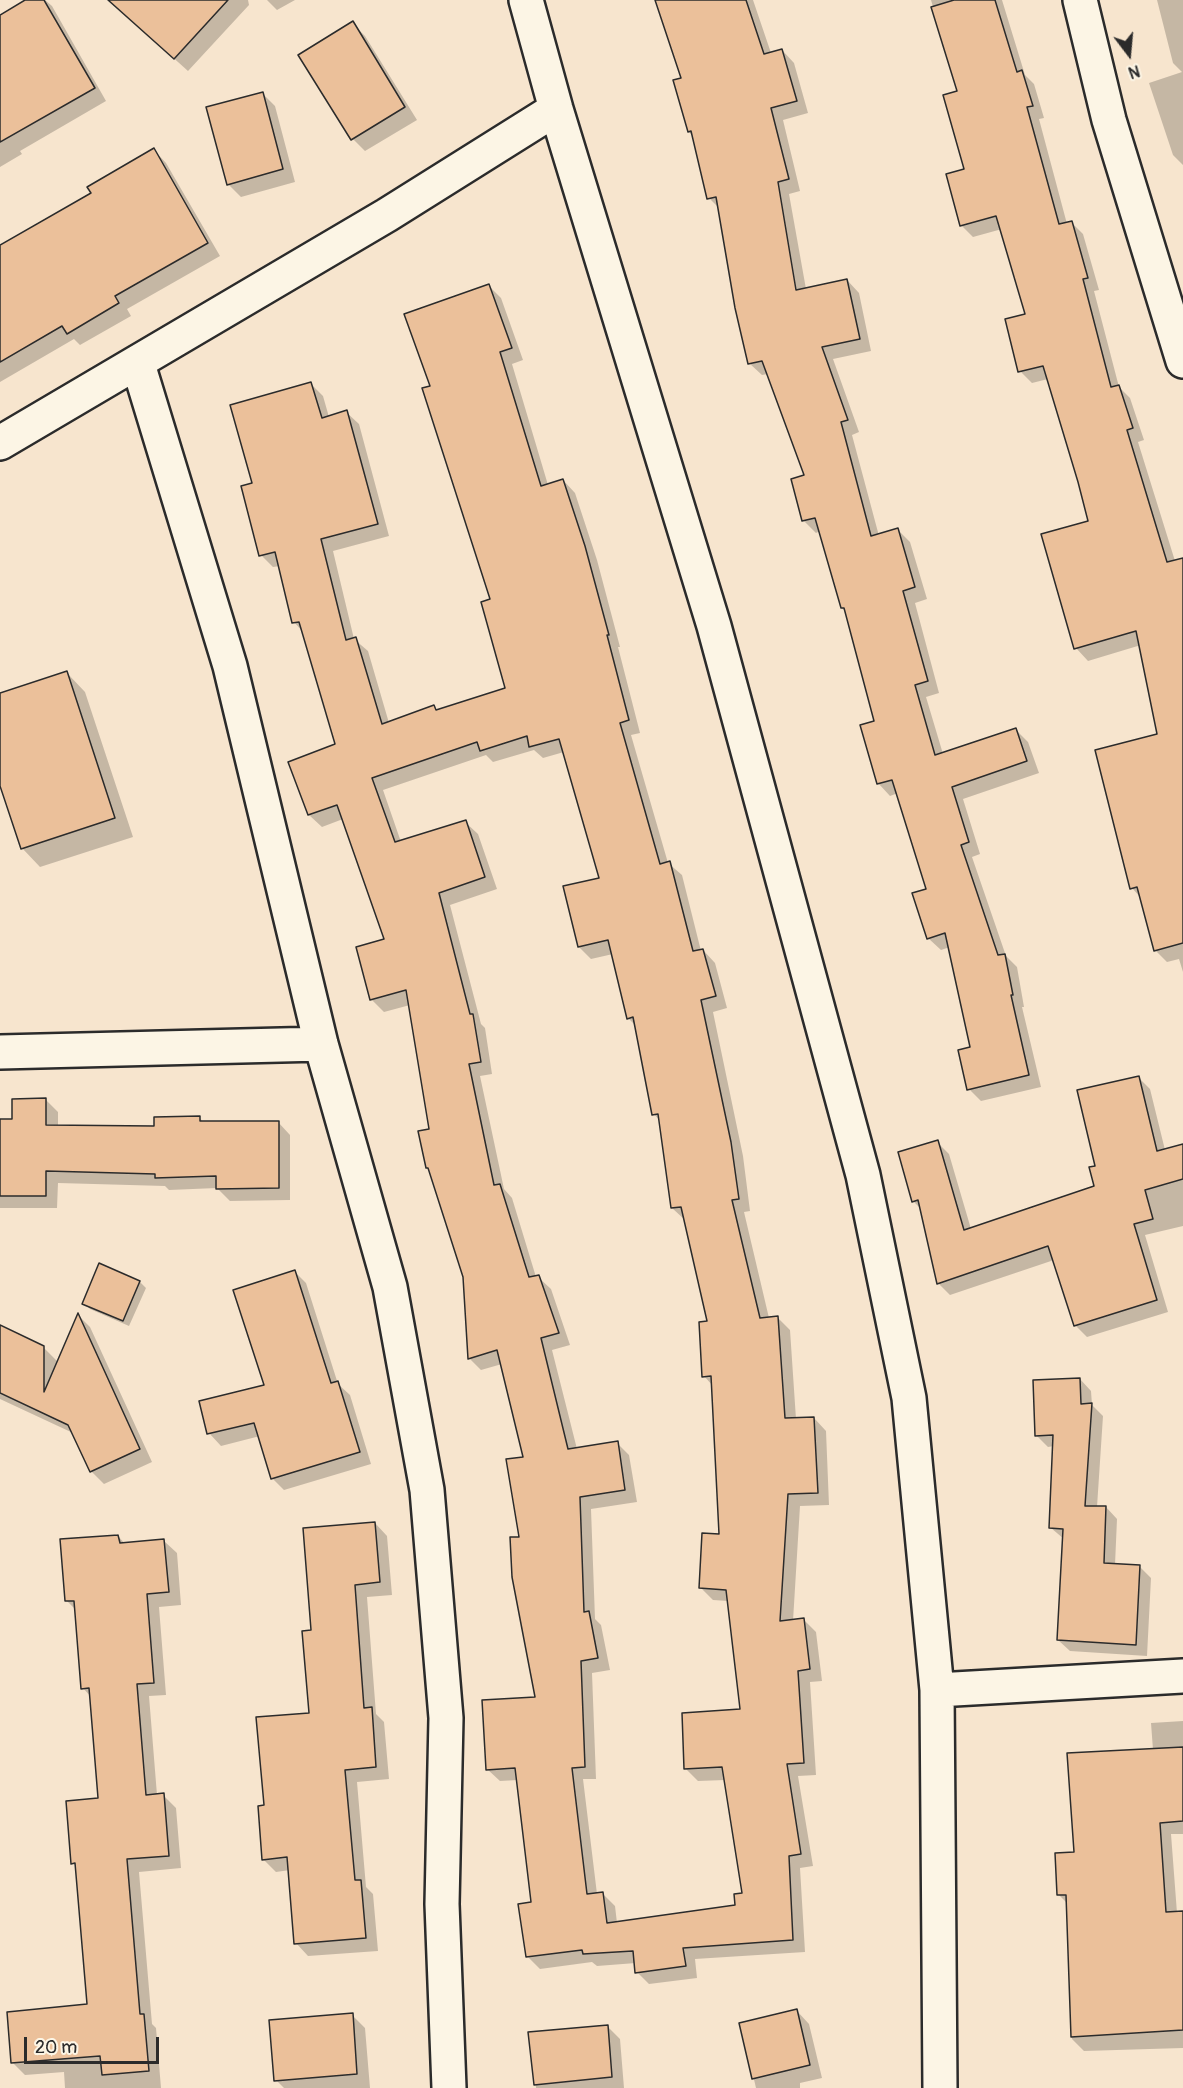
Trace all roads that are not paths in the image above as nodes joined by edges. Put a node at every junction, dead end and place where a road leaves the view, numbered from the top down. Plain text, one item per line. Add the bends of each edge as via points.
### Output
1 (526, 0) edge
2 (1080, 0) edge
3 (556, 109) junction
4 (1183, 361) edge
5 (138, 364) junction
6 (0, 443) edge
7 (321, 1044) junction
8 (0, 1052) edge
9 (1183, 1676) edge
10 (937, 1690) junction
11 (449, 2088) edge
12 (940, 2088) edge

1 - 3 street
2 - 4 street via 1109,120
3 - 5 street via 387,216
3 - 10 street via 714,626 863,1175 909,1398
5 - 6 street
5 - 7 street via 230,666
7 - 8 street
7 - 11 street via 390,1287 427,1490 446,1718 442,1904
9 - 10 street
10 - 12 street

